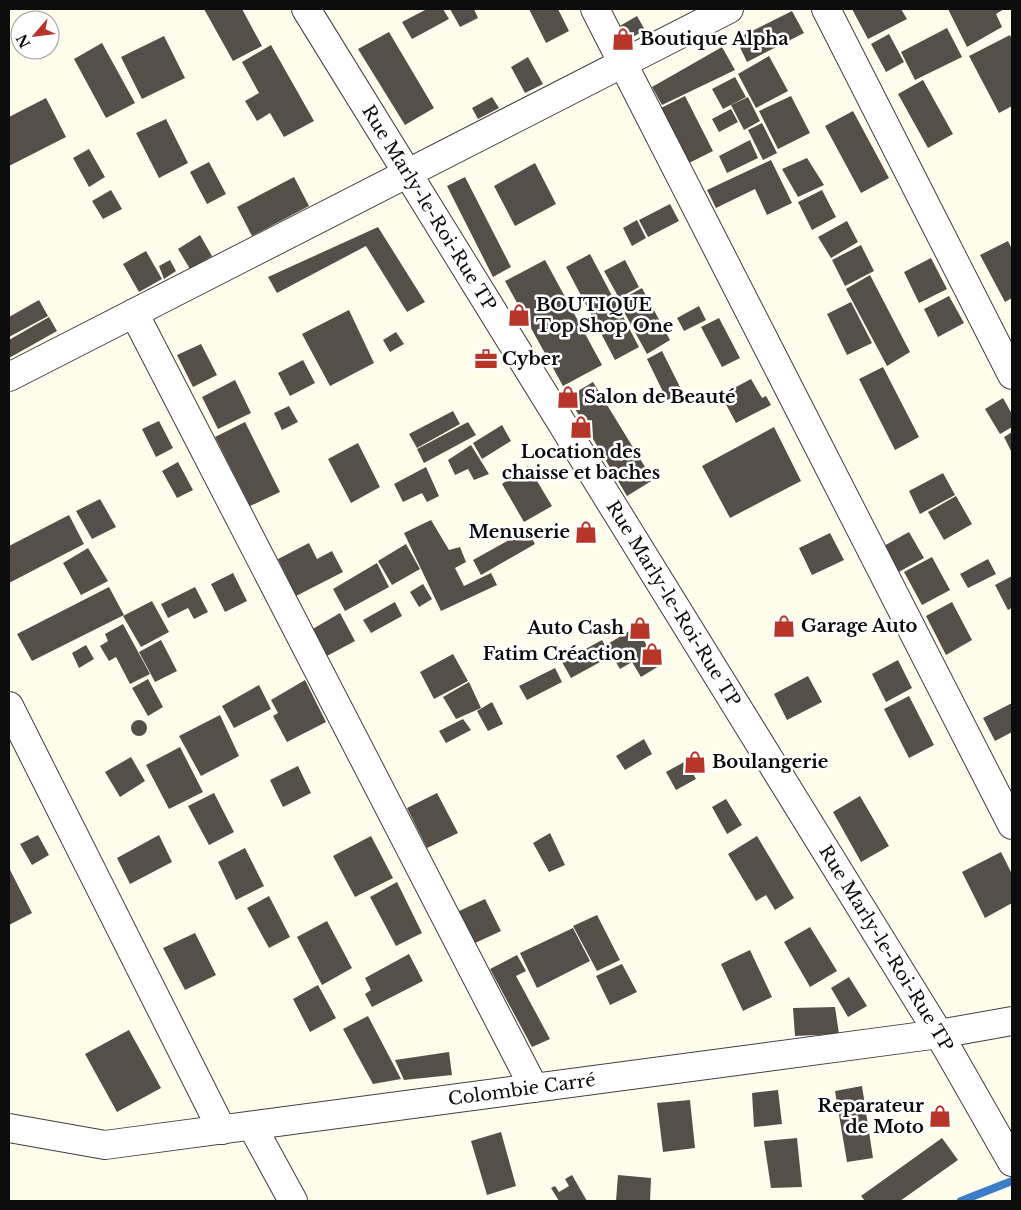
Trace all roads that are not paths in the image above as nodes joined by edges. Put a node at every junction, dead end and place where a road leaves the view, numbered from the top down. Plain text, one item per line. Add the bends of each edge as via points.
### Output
1 (306, 9) edge
2 (595, 9) edge
3 (729, 9) edge
4 (826, 9) edge
5 (623, 63) junction
6 (407, 173) junction
7 (134, 313) junction
8 (1012, 375) edge
9 (9, 377) edge
10 (9, 706) edge
11 (1012, 825) edge
12 (1012, 1021) edge
13 (939, 1034) junction
14 (534, 1088) junction
15 (252, 1126) junction
16 (9, 1128) edge
17 (222, 1130) junction
18 (1009, 1156) edge
19 (293, 1201) edge

1 - 6 street, Rue Marly-le-Roi-Rue TP
2 - 5 street
3 - 5 street
4 - 8 street
5 - 6 street
5 - 11 street
6 - 7 street
6 - 13 street, Rue Marly-le-Roi-Rue TP
7 - 9 street
7 - 14 street
10 - 17 street
12 - 13 street, Colombie Carré
13 - 14 street, Colombie Carré
13 - 18 street, Rue Marly-le-Roi-Rue TP
14 - 15 street, Colombie Carré
15 - 17 street, Colombie Carré
15 - 19 street
16 - 17 street, Colombie Carré via 105,1146

